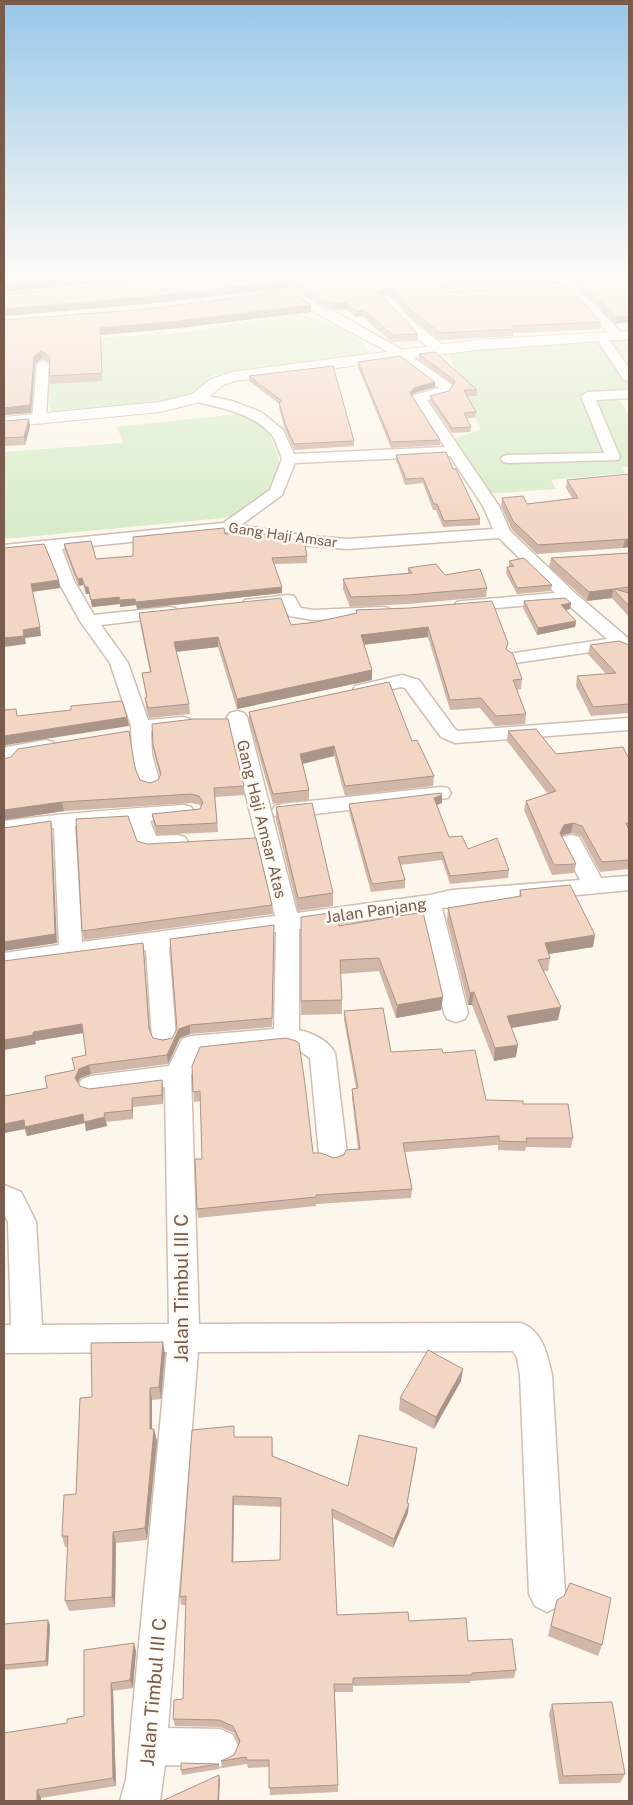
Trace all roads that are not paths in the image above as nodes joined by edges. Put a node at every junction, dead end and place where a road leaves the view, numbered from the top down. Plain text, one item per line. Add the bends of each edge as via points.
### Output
1 (340, 362) edge
2 (411, 362) edge
3 (619, 362) edge
4 (43, 364) edge
5 (629, 377) edge
6 (629, 394) edge
7 (198, 398) junction
8 (39, 419) junction
9 (4, 422) edge
10 (455, 451) junction
11 (289, 459) junction
12 (508, 459) dead end
13 (227, 526) junction
14 (503, 534) junction
15 (53, 546) junction
16 (4, 550) edge
17 (551, 560) edge
18 (532, 561) junction
19 (570, 597) junction
20 (239, 605) edge
21 (446, 608) edge
22 (182, 610) edge
23 (399, 612) edge
24 (89, 620) junction
25 (624, 645) edge
26 (515, 658) edge
27 (348, 693) edge
28 (236, 717) dead end
29 (199, 721) edge
30 (629, 724) edge
31 (145, 728) junction
32 (122, 734) edge
33 (63, 744) edge
34 (4, 761) edge
35 (150, 784) edge
36 (441, 793) edge
37 (192, 812) edge
38 (137, 814) junction
39 (262, 814) junction
40 (64, 820) junction
41 (4, 828) edge
42 (198, 841) edge
43 (571, 842) dead end
44 (629, 883) edge
45 (594, 885) junction
46 (430, 903) junction
47 (288, 921) junction
48 (157, 939) junction
49 (71, 951) junction
50 (4, 961) edge
51 (456, 1013) dead end
52 (286, 1037) junction
53 (164, 1038) edge
54 (178, 1075) junction
55 (91, 1086) dead end
56 (333, 1154) dead end
57 (4, 1197) edge
58 (15, 1338) edge
59 (184, 1338) junction
60 (547, 1594) dead end
61 (148, 1746) junction
62 (220, 1748) dead end
63 (139, 1801) edge

1 - 7 street via 232,377 217,382
2 - 10 street via 446,387 443,392 419,398
3 - 5 street
4 - 8 street
6 - 12 street via 588,396 613,456
7 - 8 street via 160,407
7 - 11 street via 256,415 278,434
8 - 9 street
10 - 11 street
10 - 14 street via 490,506
11 - 13 street via 277,492
13 - 14 street, Gang Haji Amsar via 300,540 347,544
13 - 15 street, Gang Haji Amsar
14 - 18 street
15 - 16 street, Gang Haji Amsar
15 - 24 street via 66,582
17 - 18 street
18 - 19 street
19 - 21 street
19 - 25 street
20 - 23 street via 288,600 295,612 313,615
22 - 24 street
24 - 31 street via 119,663
25 - 26 street
27 - 30 street via 402,682 412,684 454,737
28 - 39 street, Gang Haji Amsar Atas
29 - 31 street
31 - 32 street
31 - 35 street via 142,754
33 - 34 street via 13,751
36 - 39 street
37 - 38 street
38 - 40 street
38 - 42 street via 148,844
39 - 47 street, Gang Haji Amsar Atas via 258,838
40 - 41 street
40 - 49 street
43 - 45 street
44 - 45 street, Jalan Panjang
45 - 46 street, Jalan Panjang via 452,898
46 - 47 street, Jalan Panjang
46 - 51 street
47 - 48 street, Jalan Panjang
47 - 52 street
48 - 49 street, Jalan Panjang
48 - 53 street
49 - 50 street, Jalan Panjang
52 - 54 street, Jalan Timbul III C via 191,1046
52 - 56 street via 304,1041 322,1053
54 - 55 street
54 - 59 street, Jalan Timbul III C
57 - 58 street via 11,1200 22,1222
58 - 59 street
59 - 60 street via 521,1337 532,1354 536,1375
59 - 61 street, Jalan Timbul III C
61 - 62 street
61 - 63 street, Jalan Timbul III C

